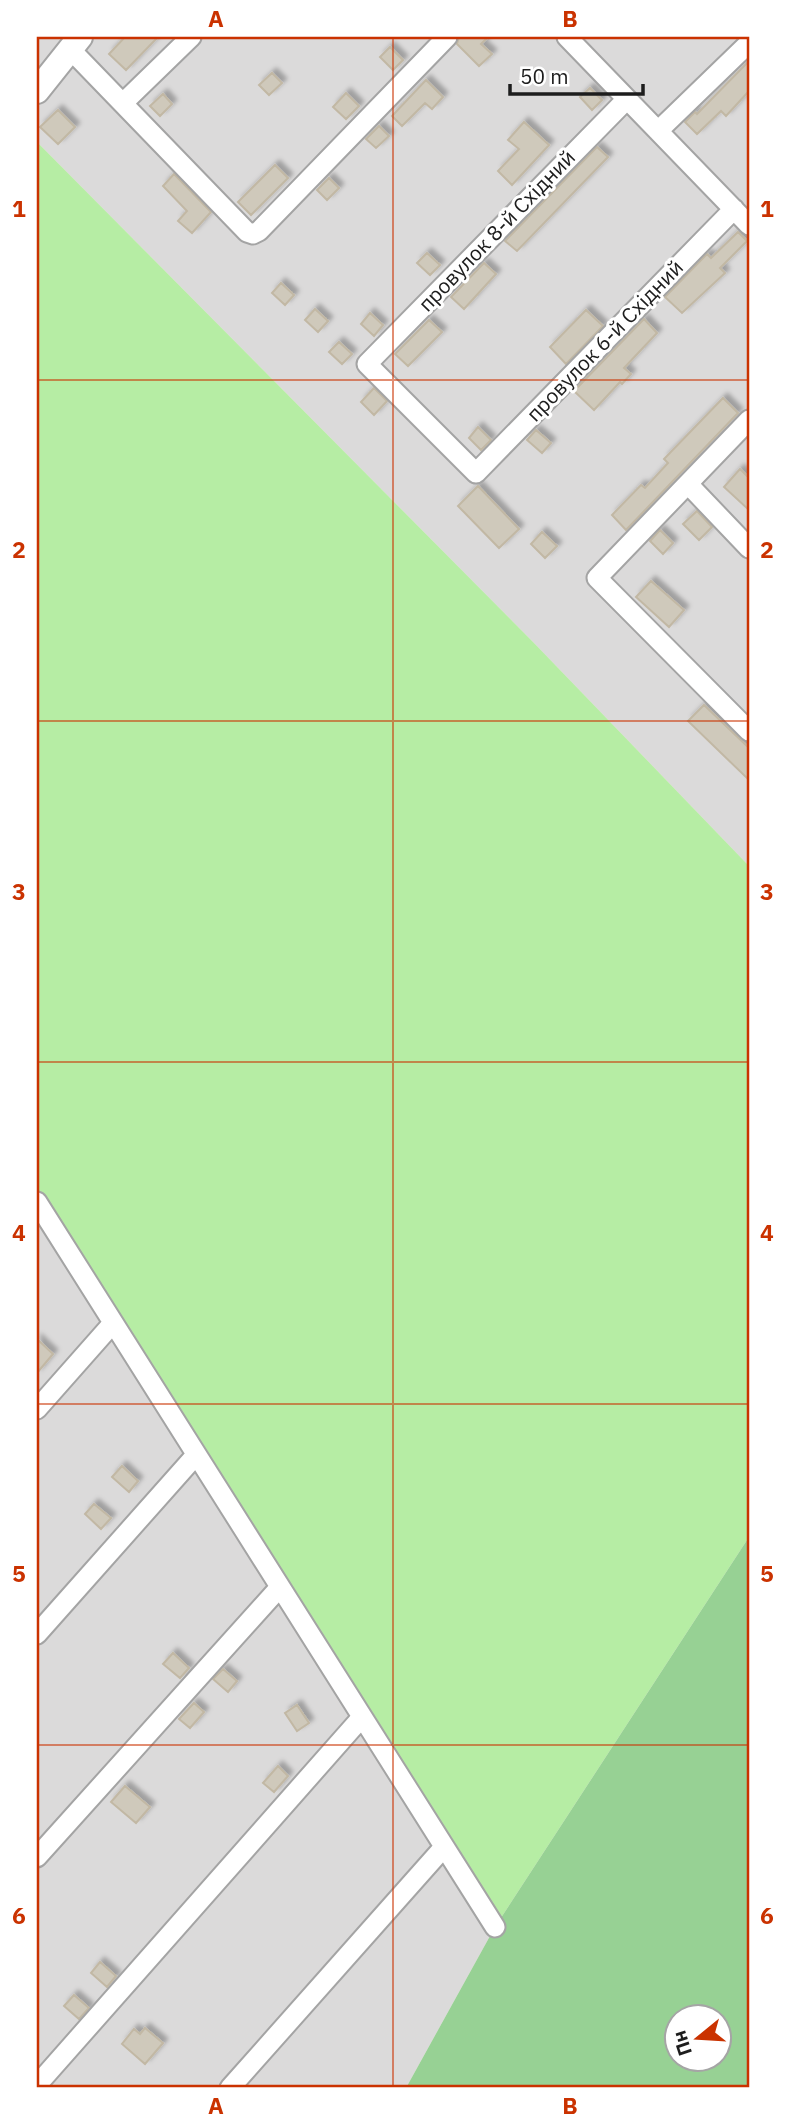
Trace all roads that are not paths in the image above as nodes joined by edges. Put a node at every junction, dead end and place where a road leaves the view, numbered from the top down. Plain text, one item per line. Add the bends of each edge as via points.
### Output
1 (191, 37) edge
2 (447, 37) edge
3 (567, 37) edge
4 (75, 43) edge
5 (749, 43) edge
6 (37, 91) edge
7 (627, 99) junction
8 (123, 103) junction
9 (658, 131) junction
10 (734, 209) junction
11 (749, 225) edge
12 (749, 420) edge
13 (476, 473) joint
14 (688, 484) junction
15 (749, 548) edge
16 (749, 731) edge
17 (37, 1202) edge
18 (113, 1323) junction
19 (37, 1409) edge
20 (196, 1455) junction
21 (280, 1587) junction
22 (37, 1634) edge
23 (362, 1717) junction
24 (444, 1847) junction
25 (37, 1857) edge
26 (495, 1927) dead end
27 (37, 2085) edge
28 (230, 2088) edge

1 - 8 street
2 - 8 street via 253,233 247,232
3 - 7 street
4 - 6 street
4 - 8 street
5 - 9 street
7 - 9 street
7 - 13 street, провулок 8-й Східний via 367,364
9 - 10 street
10 - 11 street
10 - 13 street, провулок 6-й Східний
12 - 14 street
14 - 15 street
14 - 16 street via 597,578
17 - 18 street
18 - 19 street
18 - 20 street
20 - 21 street
20 - 22 street
21 - 23 street
21 - 25 street
23 - 24 street
23 - 27 street
24 - 26 street
24 - 28 street

